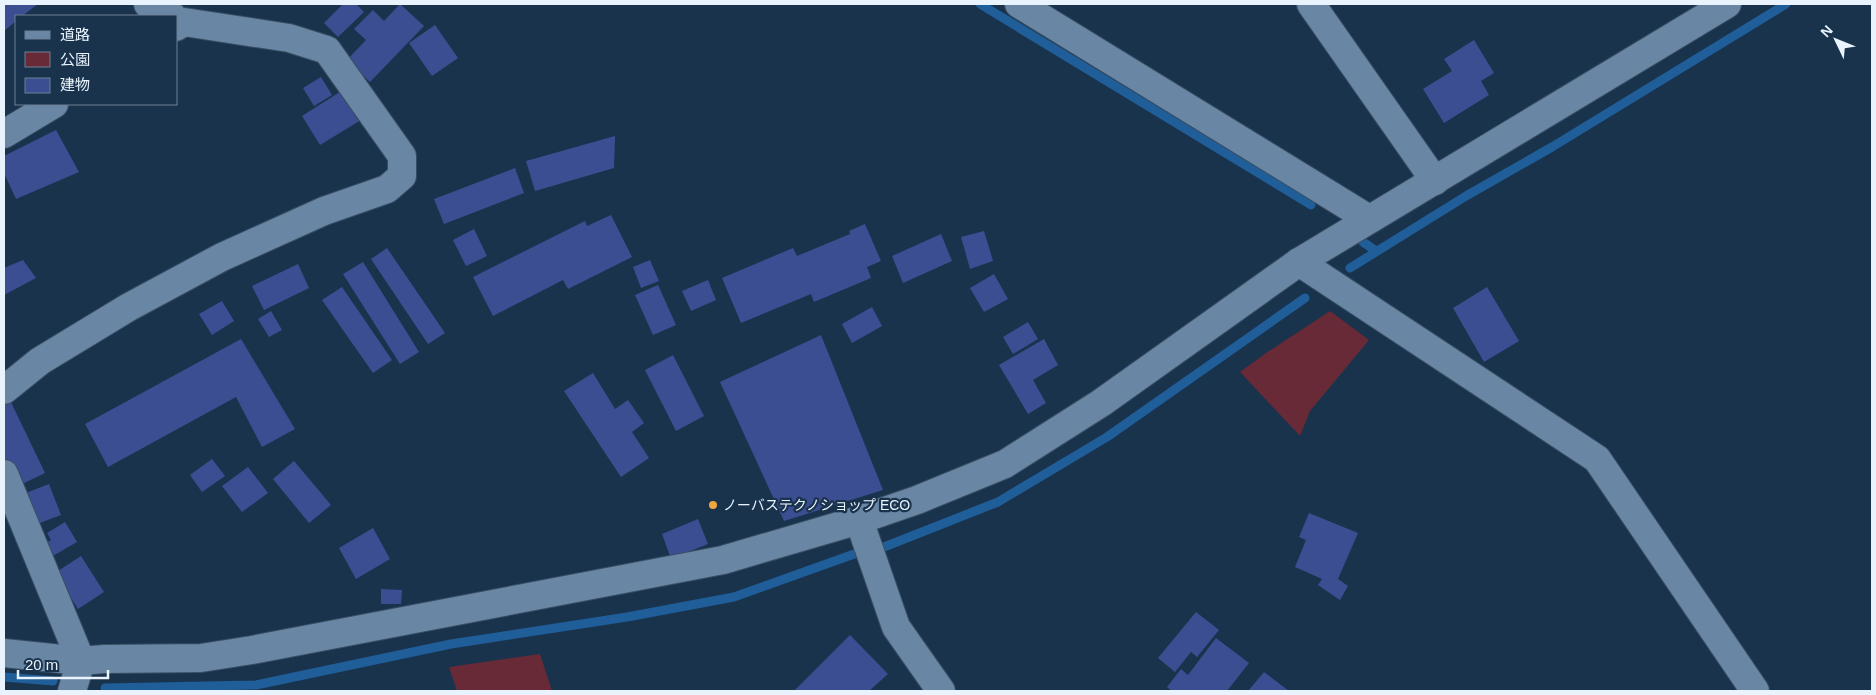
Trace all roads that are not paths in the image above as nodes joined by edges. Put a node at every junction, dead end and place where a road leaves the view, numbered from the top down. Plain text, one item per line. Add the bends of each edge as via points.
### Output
1 (148, 4) edge
2 (1019, 4) edge
3 (1311, 4) edge
4 (1728, 4) edge
5 (167, 15) edge
6 (178, 21) edge
7 (52, 105) edge
8 (4, 134) edge
9 (1435, 181) junction
10 (1370, 220) junction
11 (1299, 262) junction
12 (4, 390) edge
13 (4, 474) edge
14 (861, 527) junction
15 (4, 653) edge
16 (82, 661) junction
17 (72, 691) edge
18 (941, 691) edge
19 (1755, 691) edge

1 - 5 street
2 - 10 street
3 - 9 street
4 - 9 street
6 - 12 street via 289,38 327,50 402,156 402,176 388,189 324,211 230,253 129,306 40,361
7 - 8 street
9 - 10 street
10 - 11 street
11 - 14 street via 1101,403 1005,464
11 - 19 street via 1597,459
13 - 16 street
14 - 16 street via 723,560 252,650 201,658
14 - 18 street via 896,627
15 - 16 street
16 - 17 street

